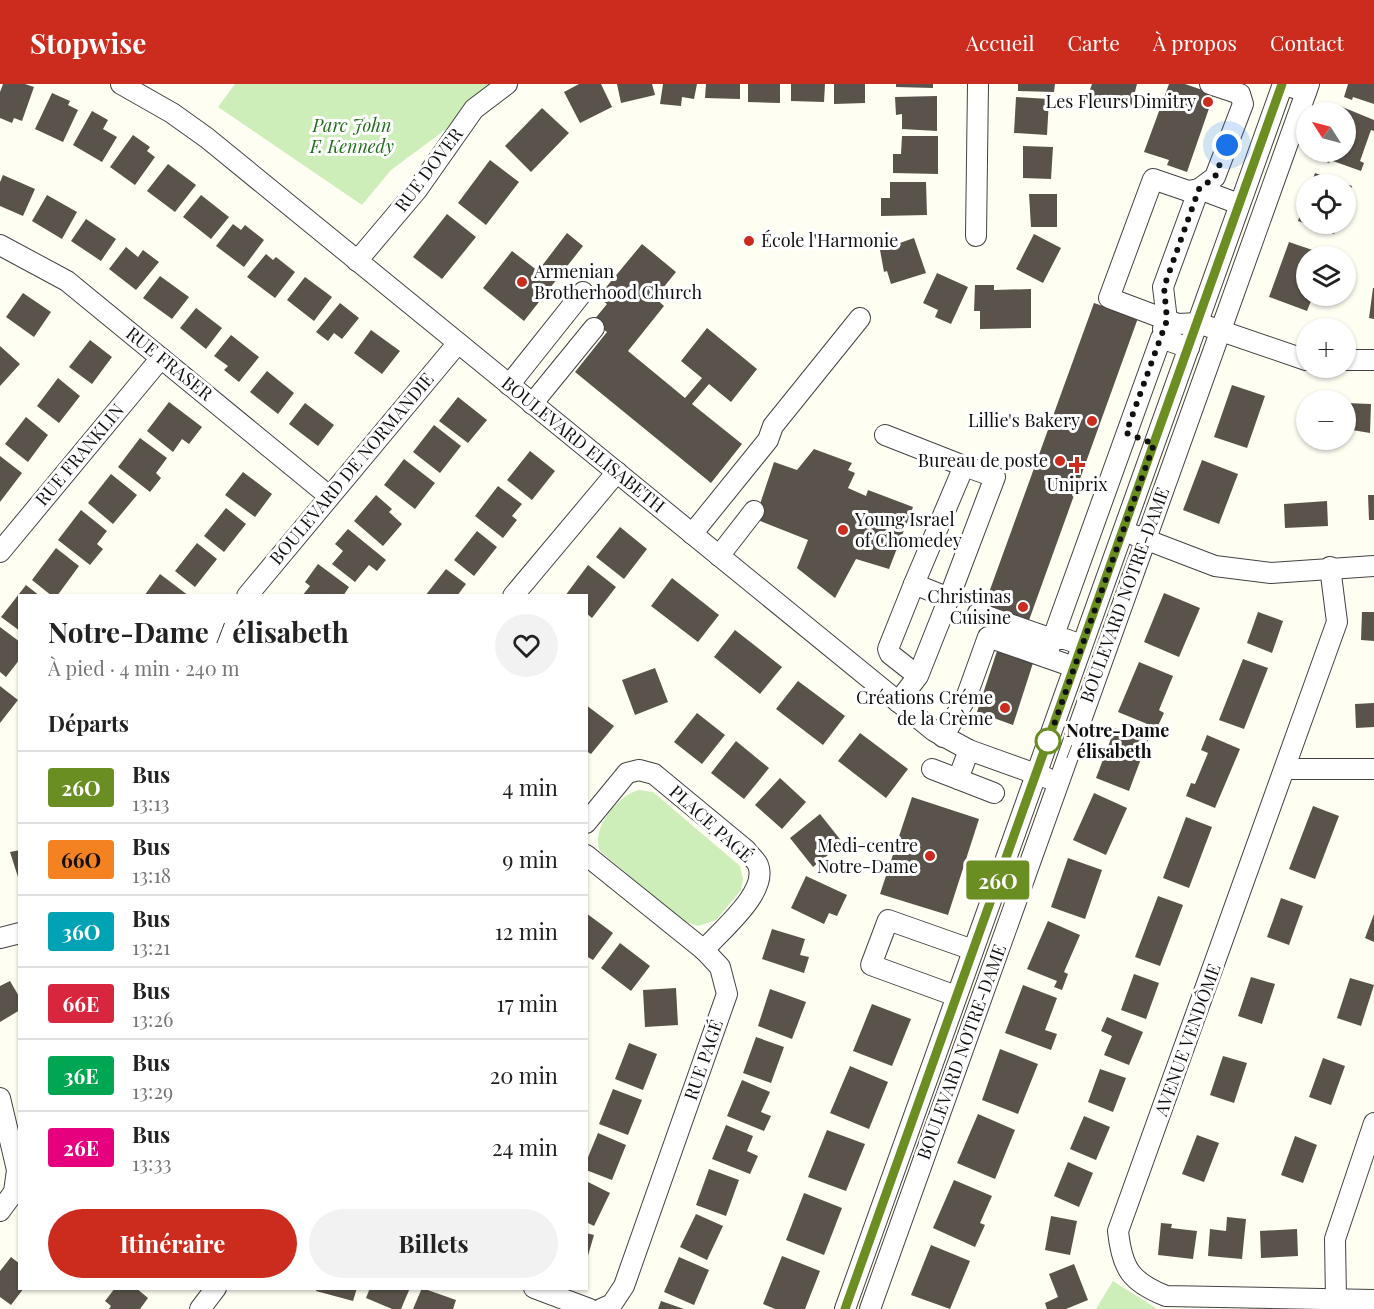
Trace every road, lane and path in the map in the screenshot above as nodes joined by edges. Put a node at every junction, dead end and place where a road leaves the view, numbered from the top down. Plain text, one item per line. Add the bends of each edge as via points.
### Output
1 (121, 84) edge
2 (507, 84) edge
3 (978, 84) edge
4 (1210, 84) edge
5 (1282, 84) edge
6 (1307, 88) edge
7 (1233, 130) junction
8 (1262, 140) junction
9 (1199, 189) junction
10 (1239, 204) junction
11 (976, 236) dead end
12 (0, 245) edge
13 (357, 261) junction
14 (583, 292) dead end
15 (860, 318) dead end
16 (1198, 323) junction
17 (594, 328) dead end
18 (1164, 329) junction
19 (1220, 331) junction
20 (458, 343) junction
21 (1189, 348) junction
22 (1296, 357) edge
23 (160, 358) junction
24 (1356, 360) edge
25 (1374, 360) edge
26 (509, 385) junction
27 (532, 404) junction
28 (1126, 433) junction
29 (885, 435) dead end
30 (1154, 444) junction
31 (964, 465) junction
32 (617, 472) junction
33 (329, 496) junction
34 (754, 511) dead end
35 (1123, 531) junction
36 (692, 534) junction
37 (1144, 540) junction
38 (0, 552) edge
39 (719, 556) junction
40 (1374, 566) edge
41 (1330, 567) junction
42 (914, 584) junction
43 (248, 594) edge
44 (515, 594) edge
45 (949, 598) junction
46 (978, 613) dead end
47 (1082, 645) junction
48 (1049, 648) junction
49 (1074, 667) junction
50 (918, 676) junction
51 (898, 702) junction
52 (943, 737) junction
53 (969, 750) junction
54 (932, 769) dead end
55 (1286, 769) junction
56 (1374, 769) edge
57 (1036, 774) junction
58 (958, 779) junction
59 (1058, 782) junction
60 (994, 793) dead end
61 (588, 821) edge
62 (588, 857) edge
63 (18, 934) edge
64 (0, 938) edge
65 (704, 950) junction
66 (973, 950) junction
67 (956, 996) junction
68 (0, 1098) edge
69 (1374, 1123) edge
70 (0, 1211) edge
71 (214, 1290) edge
72 (539, 1290) edge
73 (1336, 1299) junction
74 (1374, 1300) edge
75 (1166, 1303) edge
76 (200, 1309) edge
77 (590, 1309) edge
78 (601, 1309) edge
79 (845, 1309) edge
80 (870, 1309) edge

1 - 13 street, BOULEVARD ELISABETH via 201,134
2 - 13 street, RUE DOVER via 474,109 417,190
3 - 11 street
4 - 7 street via 1242,96 1243,104
5 - 6 street
5 - 8 street, BOULEVARD NOTRE-DAME
6 - 19 street, BOULEVARD NOTRE-DAME
7 - 8 street
7 - 9 street via 1215,177
8 - 10 street, BOULEVARD NOTRE-DAME
9 - 10 street
9 - 18 street via 1164,287
9 - 18 street via 1188,191 1153,179 1109,298
10 - 16 street, BOULEVARD NOTRE-DAME
12 - 23 street, RUE FRASER via 67,281
13 - 20 street, BOULEVARD ELISABETH
14 - 26 street
15 - 36 street
16 - 18 street
16 - 19 street
16 - 21 street, BOULEVARD NOTRE-DAME
17 - 27 street
18 - 21 street
18 - 28 street
19 - 22 street
19 - 37 street, BOULEVARD NOTRE-DAME
20 - 26 street, BOULEVARD ELISABETH
20 - 33 street, BOULEVARD DE NORMANDIE
21 - 30 street, BOULEVARD NOTRE-DAME
23 - 33 street, RUE FRASER
23 - 38 street, RUE FRANKLIN
24 - 25 street
26 - 27 street, BOULEVARD ELISABETH
27 - 32 street, BOULEVARD ELISABETH
28 - 30 street
28 - 48 street
29 - 31 street
30 - 35 street, BOULEVARD NOTRE-DAME
31 - 42 street
31 - 45 street via 995,477
32 - 36 street, BOULEVARD ELISABETH
32 - 44 street
33 - 43 street, BOULEVARD DE NORMANDIE
34 - 39 street
35 - 37 street
35 - 47 street, BOULEVARD NOTRE-DAME
36 - 39 street, BOULEVARD ELISABETH
37 - 41 street via 1215,566 1271,573
37 - 59 street, BOULEVARD NOTRE-DAME
39 - 51 street, BOULEVARD ELISABETH
40 - 41 street
41 - 55 street, AVENUE VENDÔME via 1337,622
42 - 45 street
42 - 50 street via 888,649
45 - 50 street
46 - 48 street
47 - 48 street via 1065,639
47 - 49 street, BOULEVARD NOTRE-DAME
48 - 49 street
48 - 52 street via 988,637 966,698
49 - 57 street, BOULEVARD NOTRE-DAME
50 - 51 street
51 - 52 street, BOULEVARD ELISABETH
52 - 53 street, BOULEVARD ELISABETH
53 - 57 street, BOULEVARD ELISABETH
53 - 58 street
54 - 58 street
55 - 56 street
55 - 75 street, AVENUE VENDÔME via 1118,1231 1120,1253 1130,1275
57 - 59 street, BOULEVARD ELISABETH
57 - 66 street, BOULEVARD NOTRE-DAME
58 - 60 street
59 - 80 street, BOULEVARD NOTRE-DAME
61 - 65 street, PLACE PAGÉ via 627,773 639,770 654,774 746,850 758,865 756,893
62 - 65 street, RUE PAGÉ
63 - 64 street
65 - 78 street, RUE PAGÉ via 720,967 727,994 624,1286 612,1304
66 - 67 street, BOULEVARD NOTRE-DAME
66 - 67 street via 888,920 871,965
67 - 79 street, BOULEVARD NOTRE-DAME
68 - 70 street via 17,1170 14,1192
69 - 73 street via 1335,1239
71 - 76 street
72 - 77 street
73 - 74 street, AVENUE VENDÔME
73 - 75 street, AVENUE VENDÔME

